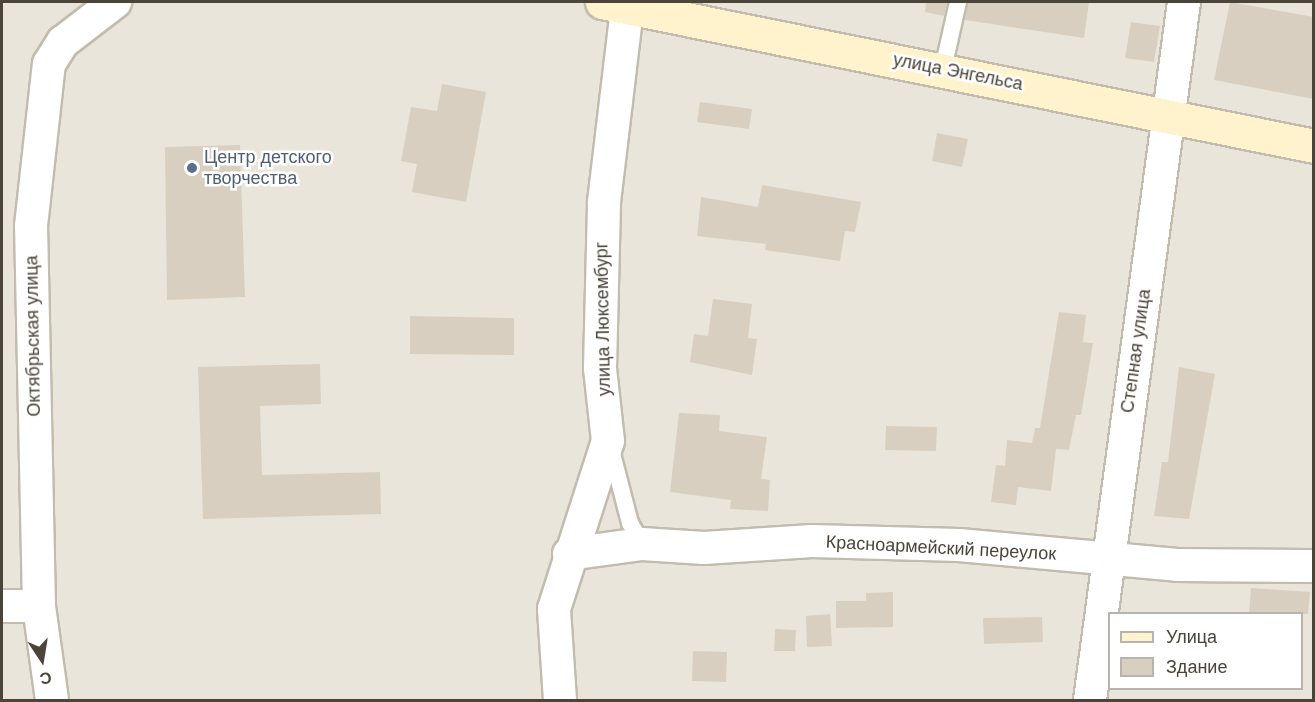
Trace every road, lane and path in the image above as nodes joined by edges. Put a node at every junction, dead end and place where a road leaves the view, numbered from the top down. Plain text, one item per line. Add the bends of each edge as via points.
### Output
1 (115, 2) edge
2 (958, 2) edge
3 (1184, 2) edge
4 (619, 3) edge
5 (943, 69) junction
6 (1168, 114) junction
7 (1314, 146) edge
8 (608, 441) junction
9 (642, 544) junction
10 (568, 554) junction
11 (1108, 558) junction
12 (1314, 566) edge
13 (2, 606) edge
14 (39, 606) junction
15 (52, 700) edge
16 (560, 700) edge
17 (1090, 700) edge

1 - 14 street, Октябрьская улица via 63,42 49,64 44,93 31,226
2 - 5 lane
3 - 6 street, Степная улица
4 - 5 street, улица Энгельса
4 - 8 street, улица Люксембург via 600,281 600,368
5 - 6 street, улица Энгельса
6 - 7 street, улица Энгельса
6 - 11 street, Степная улица
8 - 9 lane via 630,523
8 - 10 street, улица Люксембург
9 - 10 street, Красноармейский переулок
9 - 11 street, Красноармейский переулок via 704,548 812,542 948,545
10 - 16 street, улица Люксембург via 554,609
11 - 12 street, Красноармейский переулок via 1178,565
11 - 17 street, Степная улица
13 - 14 street
14 - 15 street, Октябрьская улица

